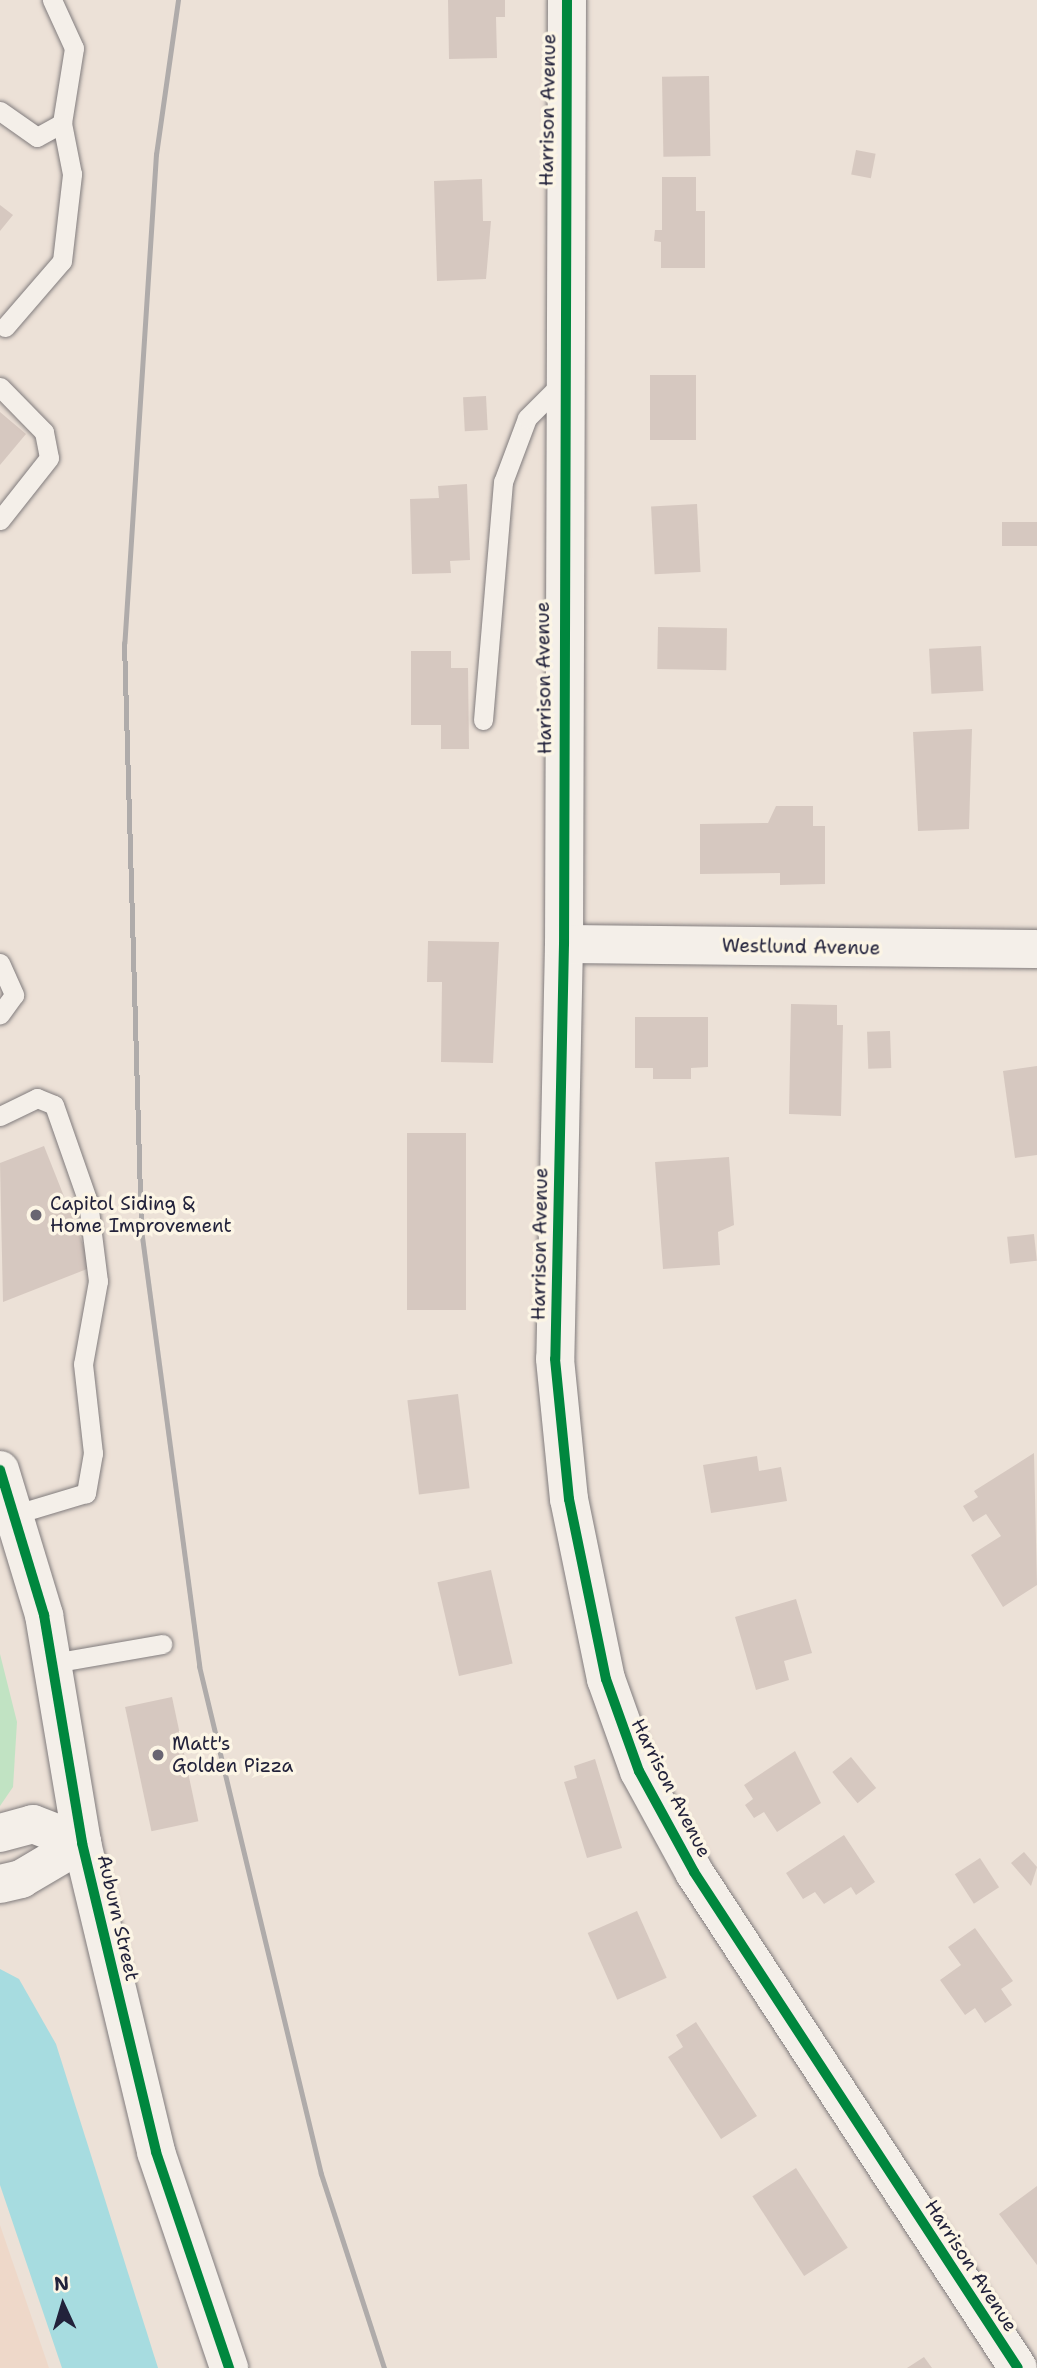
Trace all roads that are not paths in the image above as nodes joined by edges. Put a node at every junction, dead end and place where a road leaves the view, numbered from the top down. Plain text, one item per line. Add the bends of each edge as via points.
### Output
1 (52, 0) edge
2 (567, 0) edge
3 (0, 111) edge
4 (62, 123) junction
5 (5, 327) dead end
6 (563, 382) junction
7 (0, 387) edge
8 (0, 520) edge
9 (483, 720) dead end
10 (564, 944) junction
11 (1037, 949) edge
12 (0, 963) edge
13 (0, 1014) edge
14 (0, 1116) edge
15 (0, 1470) edge
16 (16, 1514) junction
17 (162, 1644) dead end
18 (52, 1663) junction
19 (0, 1833) edge
20 (82, 1843) junction
21 (0, 1884) edge
22 (229, 2368) edge
23 (1018, 2368) edge

1 - 4 lane via 74,48
2 - 6 street, Harrison Avenue
3 - 4 lane via 37,137
4 - 5 lane via 72,174 62,261
6 - 9 lane via 527,418 503,482
6 - 10 street, Harrison Avenue
7 - 8 lane via 44,432 49,458
10 - 11 street, Westlund Avenue
10 - 23 street, Harrison Avenue via 557,1390 569,1499 617,1719 694,1872
12 - 13 lane via 14,995
14 - 16 lane via 37,1098 54,1105 88,1202 98,1281 83,1364 93,1453 86,1493
15 - 16 street, Auburn Street
16 - 18 street, Auburn Street
17 - 18 lane
18 - 20 street, Auburn Street
19 - 20 street via 33,1824
20 - 21 street
20 - 22 street, Auburn Street via 165,2186

